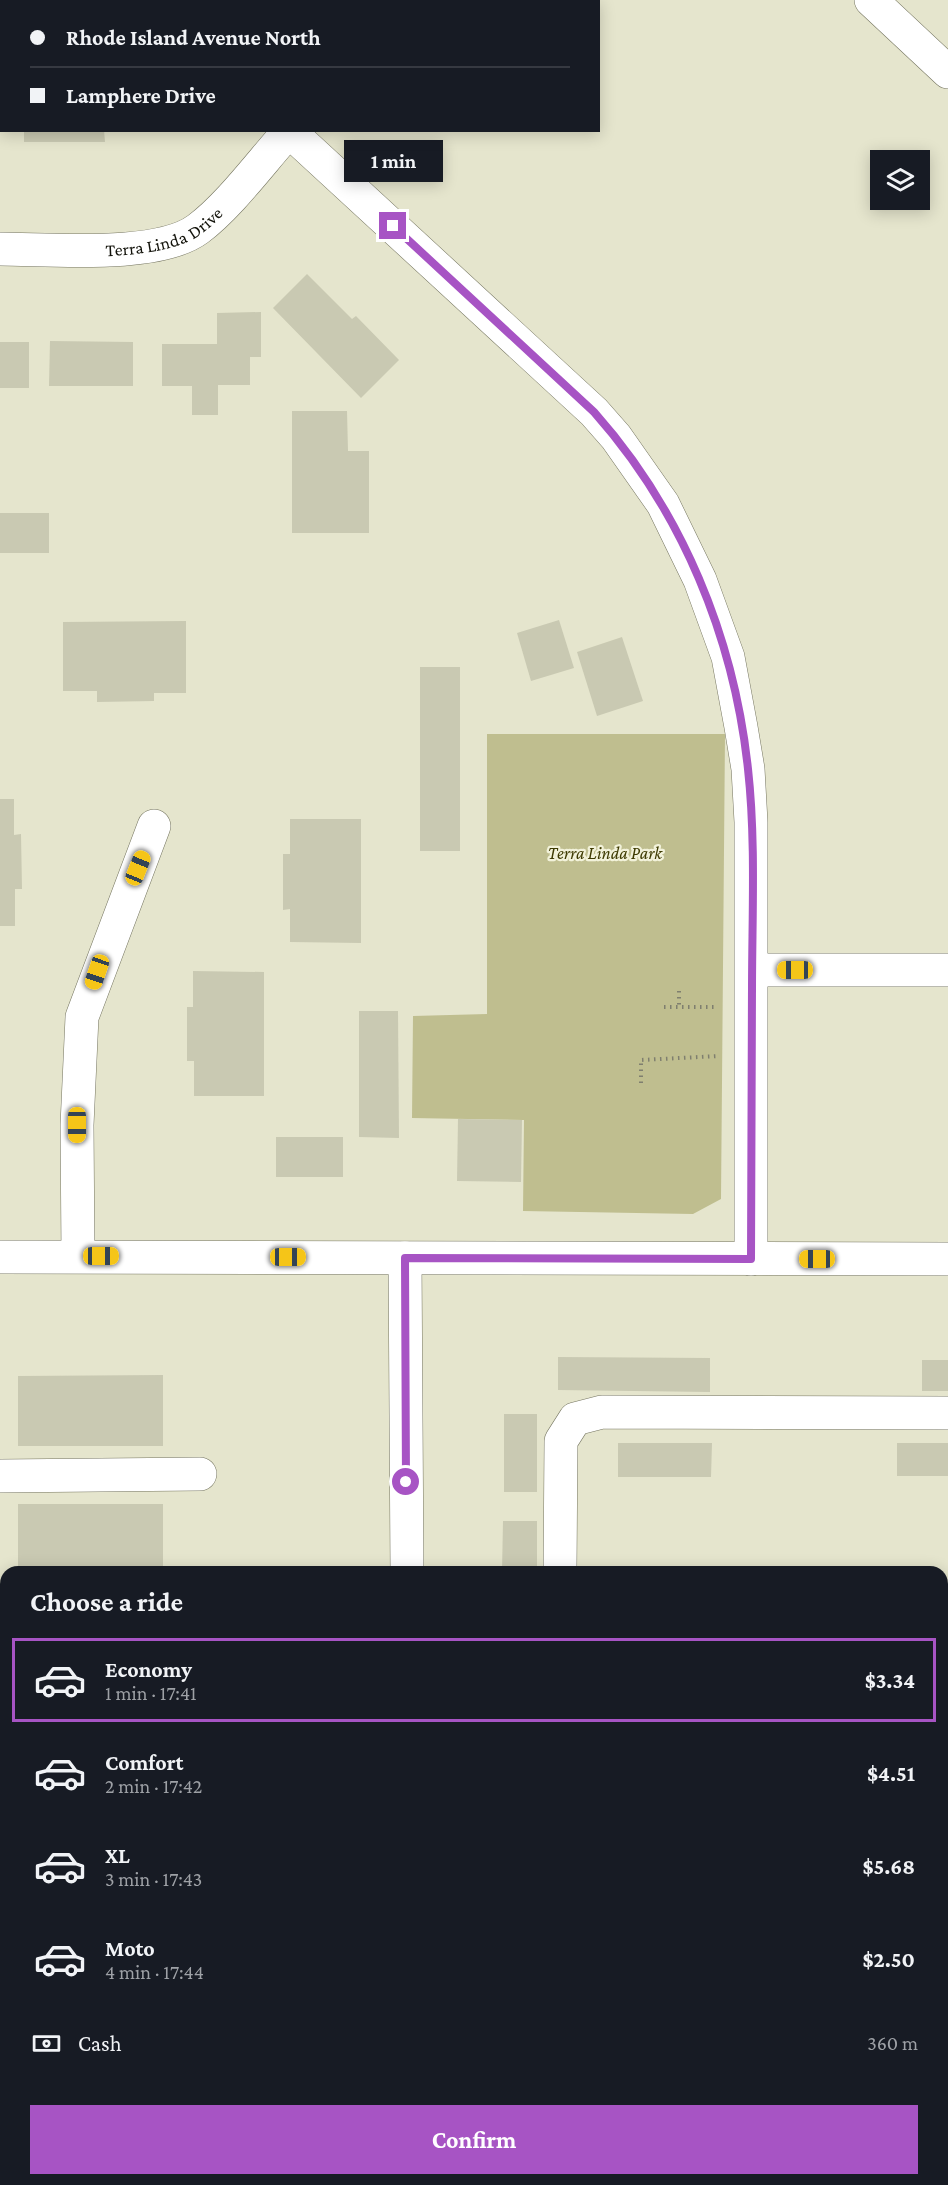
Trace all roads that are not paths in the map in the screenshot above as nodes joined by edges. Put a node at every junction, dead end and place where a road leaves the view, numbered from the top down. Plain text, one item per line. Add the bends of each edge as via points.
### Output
1 (871, 0) edge
2 (948, 72) edge
3 (287, 132) edge
4 (289, 132) edge
5 (0, 249) edge
6 (154, 826) dead end
7 (752, 970) junction
8 (948, 970) edge
9 (78, 1256) junction
10 (0, 1257) edge
11 (405, 1258) junction
12 (948, 1258) edge
13 (751, 1259) junction
14 (948, 1413) edge
15 (200, 1474) dead end
16 (0, 1476) edge
17 (406, 1566) edge
18 (560, 1566) edge

1 - 2 street
3 - 5 street, Terra Linda Drive via 218,210 176,242 147,249
4 - 7 street via 594,412 616,436 663,504 700,580 728,657 748,769
6 - 9 street via 82,1017 77,1125
7 - 8 street
7 - 13 street
9 - 10 street
9 - 11 street
11 - 13 street
11 - 17 street
12 - 13 street
14 - 18 street via 602,1412 575,1419 561,1441
15 - 16 street

